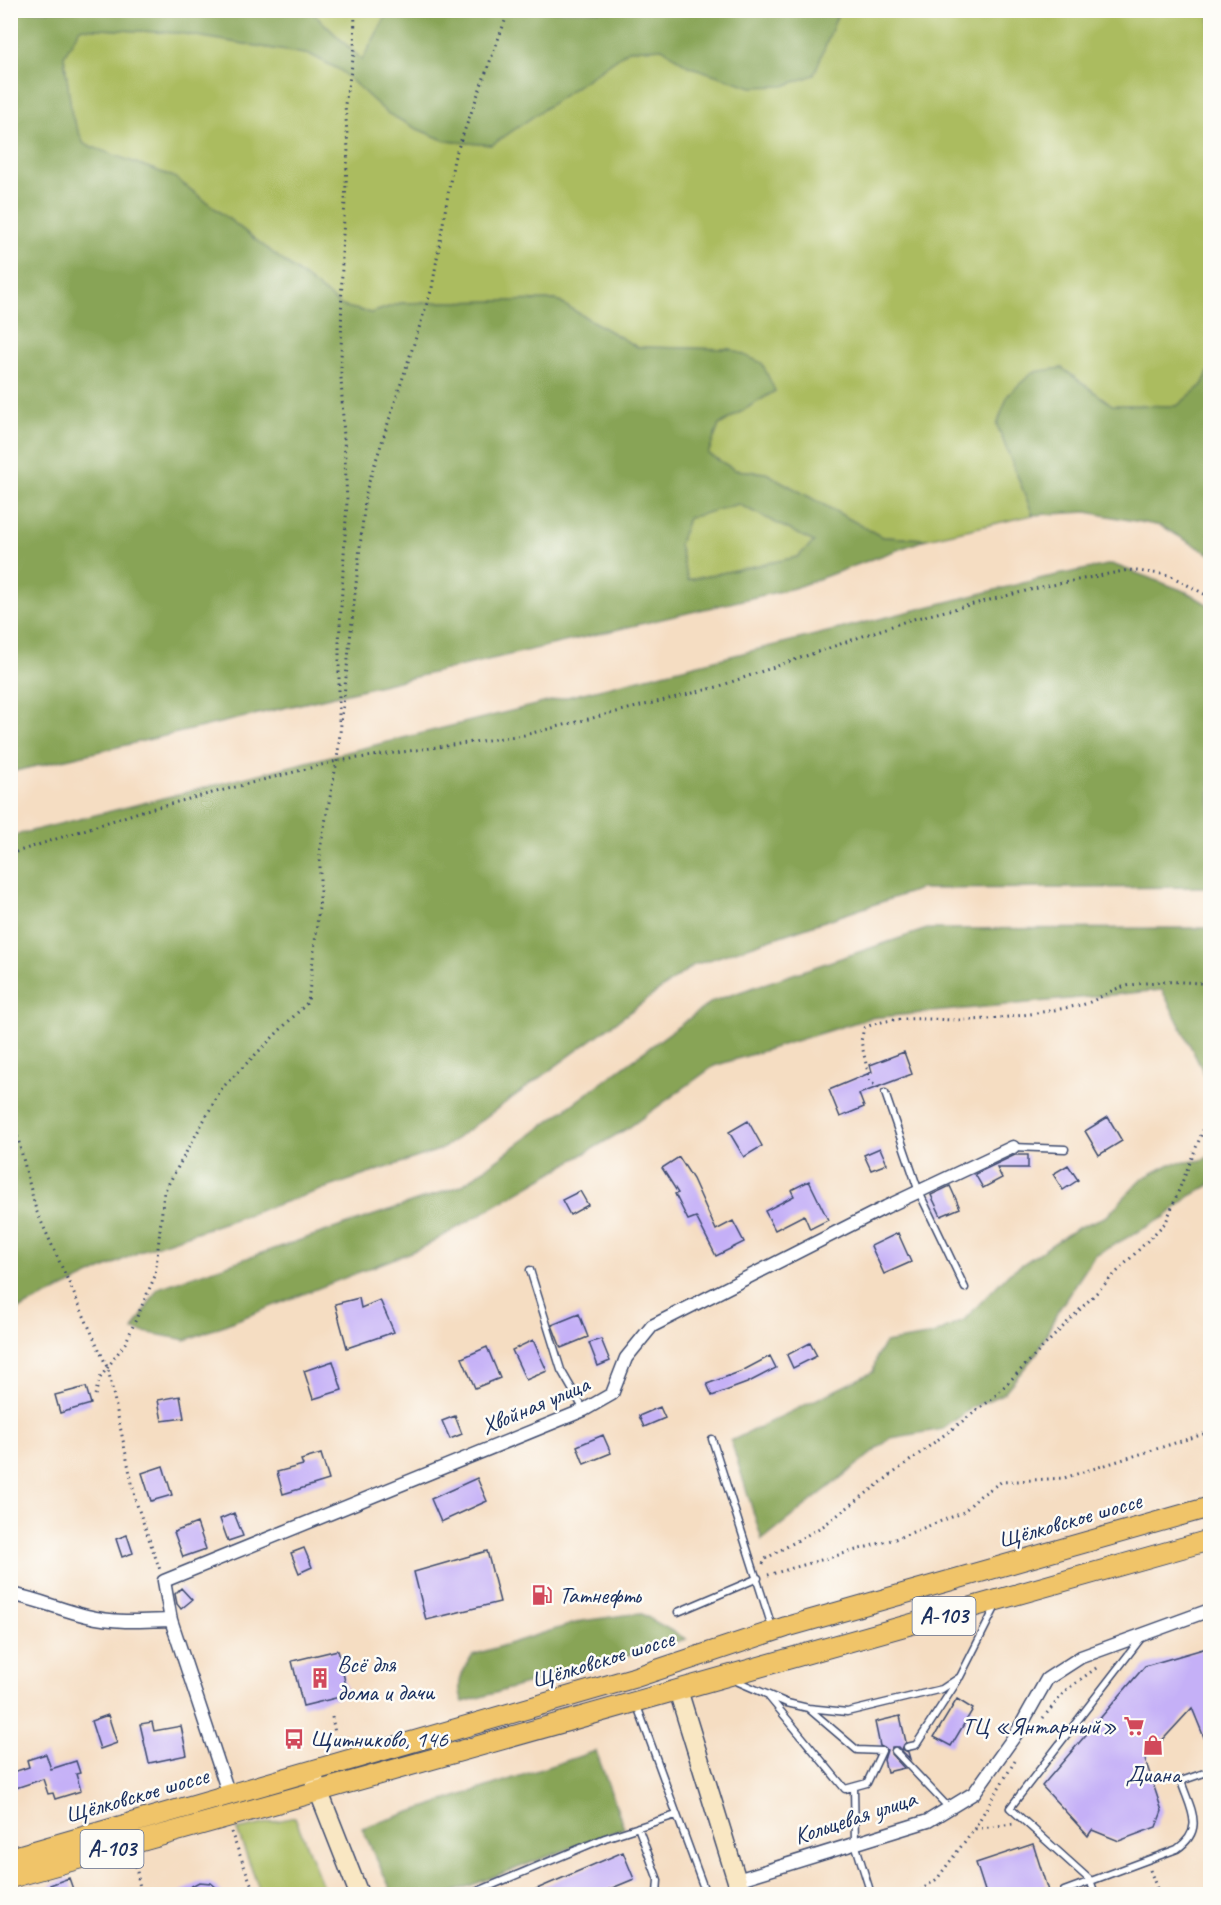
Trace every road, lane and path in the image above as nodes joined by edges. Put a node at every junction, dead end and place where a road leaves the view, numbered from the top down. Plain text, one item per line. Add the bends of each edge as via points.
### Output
1 (355, 10) edge
2 (509, 10) edge
3 (1210, 597) edge
4 (337, 762) junction
5 (10, 854) edge
6 (1210, 984) edge
7 (885, 1093) joint
8 (10, 1107) edge
9 (1210, 1113) edge
10 (1013, 1147) joint
11 (1065, 1149) dead end
12 (919, 1192) junction
13 (530, 1270) dead end
14 (965, 1288) dead end
15 (108, 1369) junction
16 (95, 1395) dead end
17 (584, 1410) junction
18 (1210, 1432) edge
19 (712, 1439) dead end
20 (1210, 1507) edge
21 (1210, 1540) edge
22 (758, 1578) junction
23 (164, 1581) junction
24 (10, 1594) edge
25 (999, 1600) junction
26 (1210, 1610) edge
27 (678, 1612) dead end
28 (171, 1620) junction
29 (772, 1627) dead end
30 (1145, 1634) junction
31 (1102, 1664) dead end
32 (728, 1677) junction
33 (960, 1677) junction
34 (678, 1690) junction
35 (768, 1695) junction
36 (635, 1701) junction
37 (808, 1708) junction
38 (332, 1717) dead end
39 (1042, 1719) dead end
40 (335, 1733) dead end
41 (907, 1747) dead end
42 (895, 1751) dead end
43 (1018, 1757) dead end
44 (1210, 1771) edge
45 (314, 1781) junction
46 (854, 1787) junction
47 (229, 1795) junction
48 (949, 1808) junction
49 (676, 1815) junction
50 (1026, 1822) junction
51 (229, 1826) dead end
52 (638, 1827) junction
53 (974, 1829) junction
54 (855, 1843) junction
55 (134, 1852) dead end
56 (10, 1858) edge
57 (1147, 1860) junction
58 (10, 1878) edge
59 (1090, 1880) junction
60 (739, 1887) edge
61 (141, 1894) edge
62 (255, 1894) edge
63 (359, 1894) edge
64 (471, 1894) edge
65 (657, 1894) edge
66 (705, 1894) edge
67 (871, 1894) edge
68 (915, 1894) edge
69 (1064, 1894) edge
70 (1095, 1894) edge
71 (1159, 1894) edge

1 - 4 path via 354,54 345,104 348,149 341,377 347,501
2 - 4 path via 454,159 432,288 366,491
3 - 4 path via 1169,575 1129,570 909,620 717,687 535,732
4 - 5 path via 142,811
4 - 15 path via 320,849 320,899 308,1002 222,1088 164,1192 155,1276 126,1342
6 - 7 path via 1120,988 1084,1004 1004,1016 877,1022 864,1028 861,1041 870,1082
7 - 12 lane
8 - 15 path via 36,1210
9 - 22 path via 1166,1222 992,1399 823,1526 765,1559
10 - 11 lane
10 - 12 street, Хвойная улица
12 - 14 lane
12 - 17 street, Хвойная улица via 652,1326 626,1358 612,1394
13 - 17 lane via 561,1370
15 - 16 path via 100,1378
15 - 23 path via 136,1502
17 - 23 street, Хвойная улица
18 - 22 path via 1064,1478 1001,1482 962,1513 895,1539
19 - 22 lane
20 - 45 main road, Щёлковское шоссе / А-103 via 786,1627
21 - 25 main road, Щёлковское шоссе / А-103
22 - 27 lane
22 - 29 lane
23 - 28 street
24 - 28 street via 88,1616
25 - 32 main road, Щёлковское шоссе / А-103
25 - 33 lane
26 - 30 street, Кольцевая улица
28 - 47 street
30 - 48 street, Кольцевая улица via 1081,1657 1047,1679 1016,1734 974,1793
30 - 50 lane via 1011,1808
31 - 39 path via 1066,1689
32 - 34 main road, Щёлковское шоссе / А-103
32 - 35 lane
33 - 37 lane via 942,1689 847,1712
33 - 41 lane via 916,1745
34 - 36 main road, Щёлковское шоссе / А-103
34 - 60 street
35 - 37 lane
35 - 46 lane via 844,1789
36 - 45 main road, Щёлковское шоссе / А-103
36 - 49 lane
37 - 46 lane via 857,1750 882,1751 867,1783
38 - 40 path
42 - 48 lane
43 - 53 path
44 - 57 lane via 1181,1781 1195,1826 1190,1840 1178,1849
45 - 47 main road, Щёлковское шоссе / А-103
45 - 58 main road, Щёлковское шоссе / А-103
45 - 63 street
46 - 54 lane
47 - 56 main road, Щёлковское шоссе / А-103
48 - 54 street, Кольцевая улица via 928,1821
49 - 52 lane
49 - 66 lane
50 - 53 path
50 - 59 lane
51 - 62 path
52 - 64 lane
52 - 65 lane via 658,1880
53 - 68 path via 937,1879
54 - 60 street, Кольцевая улица
54 - 67 lane
55 - 61 path
57 - 59 lane
57 - 71 path
59 - 69 lane
59 - 70 lane

